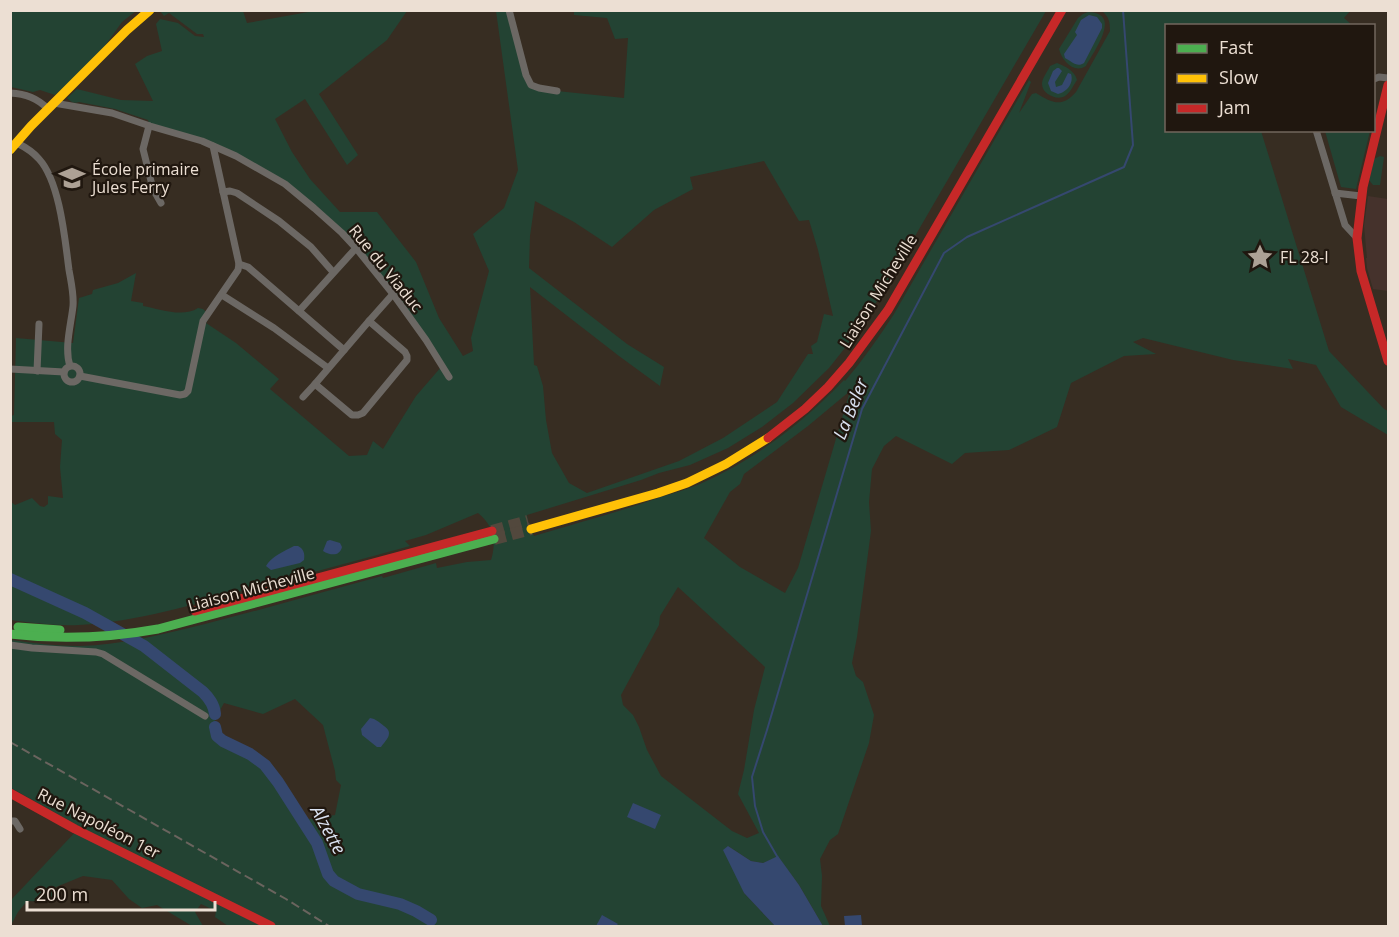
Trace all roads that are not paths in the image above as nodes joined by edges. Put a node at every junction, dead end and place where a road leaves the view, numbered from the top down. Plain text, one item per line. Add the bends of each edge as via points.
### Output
1 (150, 10) edge
2 (509, 10) edge
3 (1053, 10) edge
4 (1062, 10) edge
5 (1389, 85) edge
6 (557, 92) dead end
7 (10, 93) edge
8 (51, 106) junction
9 (149, 126) junction
10 (1317, 132) edge
11 (14, 146) edge
12 (213, 146) junction
13 (223, 192) junction
14 (1335, 193) junction
15 (1361, 196) junction
16 (160, 203) dead end
17 (1358, 238) junction
18 (356, 248) junction
19 (239, 264) junction
20 (333, 272) junction
21 (393, 294) junction
22 (222, 295) junction
23 (299, 311) junction
24 (369, 321) junction
25 (39, 324) dead end
26 (344, 350) junction
27 (1389, 361) edge
28 (328, 368) junction
29 (10, 369) edge
30 (67, 369) junction
31 (37, 371) junction
32 (80, 376) junction
33 (448, 377) dead end
34 (315, 384) junction
35 (303, 397) dead end
36 (10, 626) edge
37 (119, 632) junction
38 (10, 634) edge
39 (10, 645) edge
40 (205, 716) dead end
41 (10, 793) edge
42 (10, 822) edge
43 (20, 829) dead end
44 (271, 927) edge

1 - 8 main road
2 - 6 street via 531,85
3 - 4 main road, Liaison Micheville via 886,299 834,371 797,407 730,454 692,472 530,525 645,497 695,479 770,438 820,397 856,356 888,310
5 - 15 main road
7 - 8 street, Rue du Viaduc
8 - 9 street, Rue du Viaduc via 112,113
8 - 11 main road
9 - 12 street, Rue du Viaduc
9 - 16 street via 143,149
10 - 14 street
11 - 30 street via 26,148 39,158 58,204 73,298
12 - 13 street
12 - 18 street, Rue du Viaduc via 285,184
13 - 19 street
13 - 20 street via 237,193 279,221 311,247
14 - 15 street
14 - 17 street via 1345,225
15 - 17 main road
17 - 27 main road via 1361,271
18 - 20 street
18 - 21 street, Rue du Viaduc
19 - 22 street
19 - 23 street via 248,267
20 - 23 street
21 - 24 street
21 - 33 street, Rue du Viaduc
22 - 28 street
22 - 32 street via 203,321 185,394
23 - 26 street
24 - 26 street
24 - 34 street via 405,352 407,360 363,413 352,415
25 - 31 street
26 - 28 street
28 - 34 street
29 - 31 street
30 - 31 street
30 - 32 street via 77,368
30 - 32 street via 65,378 70,381
34 - 35 street
36 - 37 main road, Liaison Micheville
37 - 37 main road, Liaison Micheville via 165,619 493,535 240,608 158,629
37 - 38 main road, Liaison Micheville via 78,639
39 - 40 street via 96,651
41 - 44 main road, Rue Napoléon 1er
42 - 43 street via 15,821

